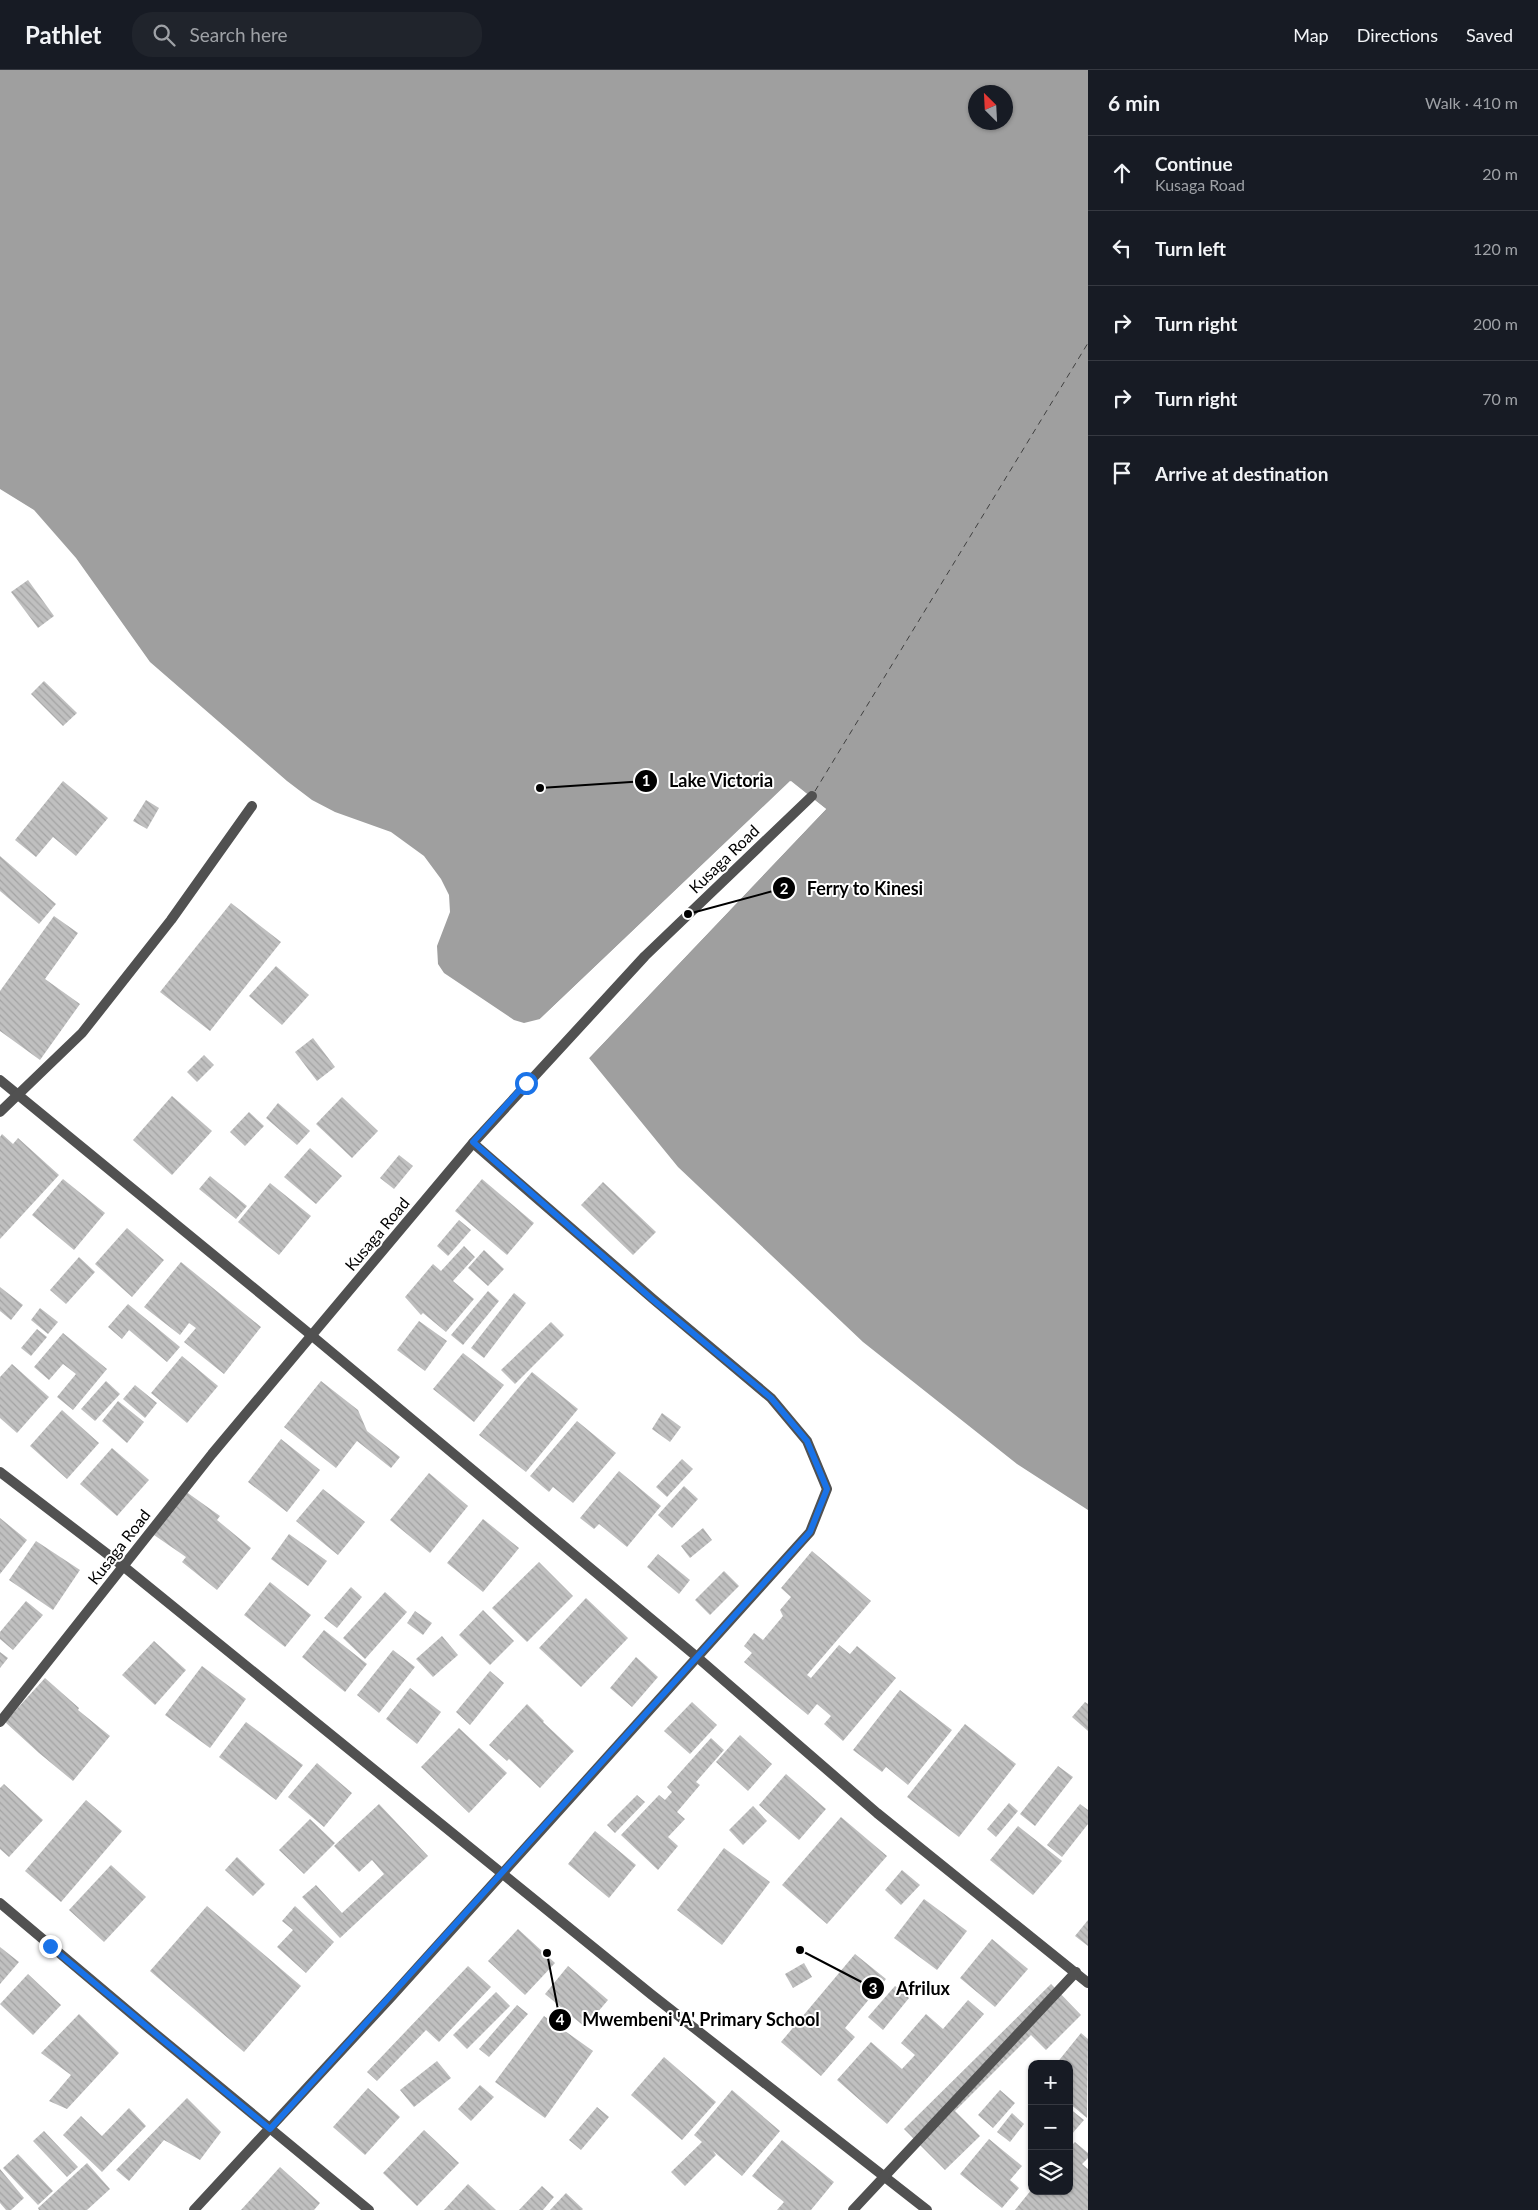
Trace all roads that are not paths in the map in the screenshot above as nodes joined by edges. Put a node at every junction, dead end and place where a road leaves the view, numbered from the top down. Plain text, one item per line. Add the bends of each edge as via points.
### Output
1 (812, 796) dead end
2 (252, 806) dead end
3 (0, 1080) edge
4 (18, 1094) junction
5 (0, 1112) edge
6 (473, 1142) junction
7 (311, 1335) junction
8 (0, 1472) edge
9 (123, 1566) junction
10 (696, 1657) junction
11 (0, 1722) edge
12 (500, 1874) junction
13 (0, 1903) edge
14 (1076, 1972) junction
15 (1088, 1983) edge
16 (270, 2129) junction
17 (885, 2178) junction
18 (194, 2210) edge
19 (369, 2210) edge
20 (853, 2210) edge
21 (927, 2210) edge

1 - 6 street, Kusaga Road via 645,956
2 - 4 street via 171,920 88,1026
3 - 4 street
4 - 5 street
4 - 7 street
6 - 7 street, Kusaga Road
6 - 10 street via 771,1398 807,1441 827,1489 810,1532
7 - 9 street, Kusaga Road
7 - 10 street
8 - 9 street
9 - 11 street, Kusaga Road
9 - 12 street
10 - 12 street
10 - 14 street via 877,1813
12 - 16 street
12 - 17 street
13 - 16 street
14 - 15 street
14 - 17 street
16 - 18 street
16 - 19 street
17 - 20 street
17 - 21 street

